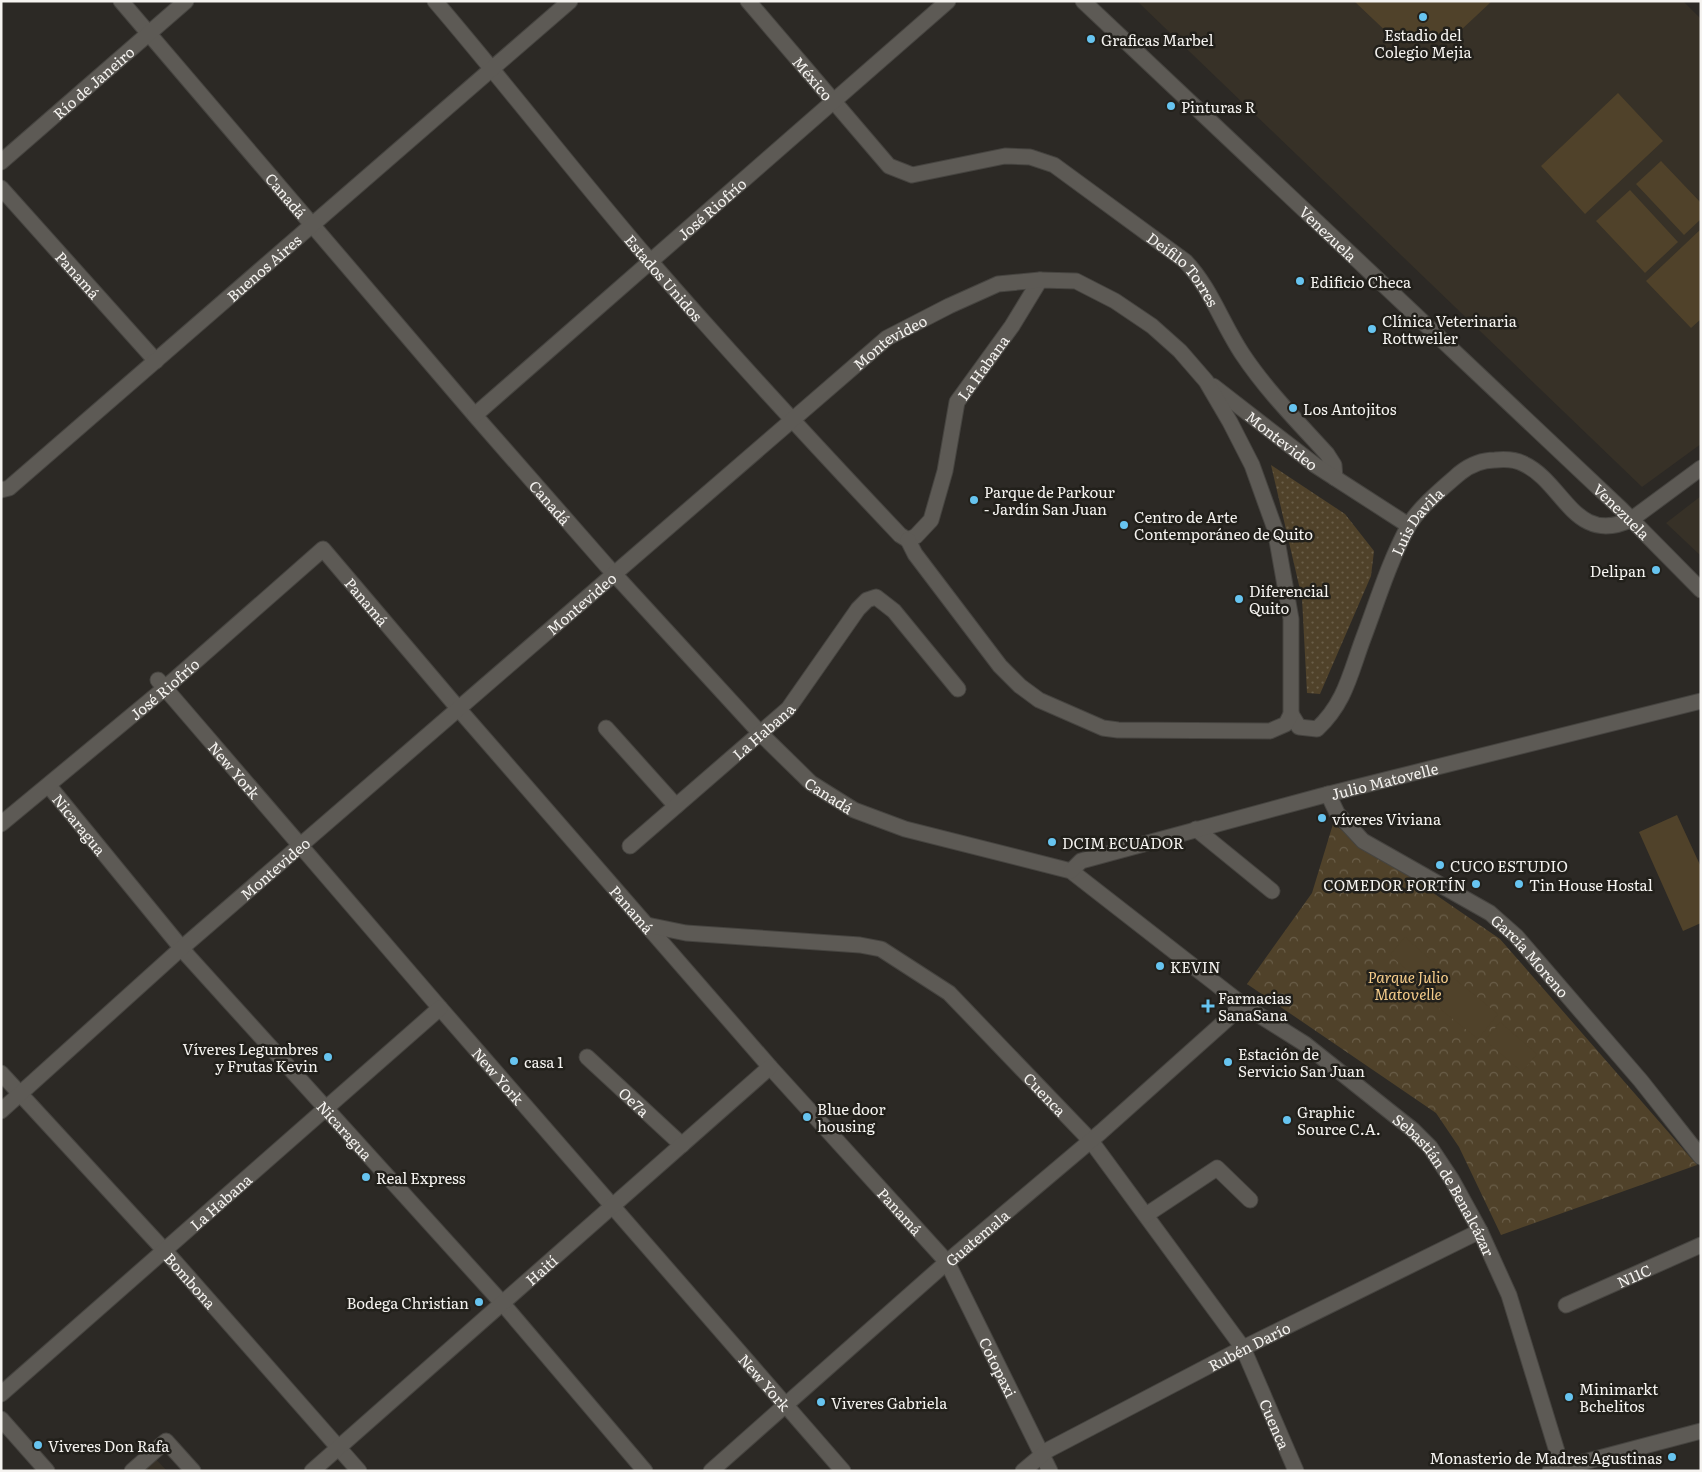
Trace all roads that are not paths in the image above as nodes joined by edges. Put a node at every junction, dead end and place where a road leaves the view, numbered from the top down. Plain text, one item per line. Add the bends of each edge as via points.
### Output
1 (121, 1) edge
2 (186, 1) edge
3 (435, 1) edge
4 (570, 1) edge
5 (748, 1) edge
6 (948, 1) edge
7 (1083, 1) edge
8 (149, 33) junction
9 (493, 68) junction
10 (834, 103) junction
11 (879, 156) joint
12 (1, 162) edge
13 (1, 188) edge
14 (312, 224) junction
15 (651, 261) junction
16 (1040, 280) junction
17 (156, 361) junction
18 (1206, 381) junction
19 (475, 415) junction
20 (790, 420) junction
21 (1701, 468) edge
22 (1335, 478) junction
23 (1, 490) edge
24 (1632, 519) junction
25 (1408, 525) junction
26 (908, 540) junction
27 (323, 549) joint
28 (615, 575) junction
29 (1701, 590) edge
30 (162, 684) junction
31 (958, 688) dead end
32 (1701, 701) edge
33 (459, 709) junction
34 (1291, 714) junction
35 (606, 728) dead end
36 (761, 734) junction
37 (49, 786) junction
38 (1328, 794) junction
39 (676, 806) junction
40 (1, 824) edge
41 (1196, 829) junction
42 (302, 846) junction
43 (630, 846) dead end
44 (1071, 871) junction
45 (1272, 891) dead end
46 (647, 925) junction
47 (182, 948) junction
48 (1243, 1005) junction
49 (440, 1008) junction
50 (587, 1057) dead end
51 (770, 1067) junction
52 (1, 1073) edge
53 (20, 1094) junction
54 (327, 1110) junction
55 (1, 1111) edge
56 (1091, 1141) junction
57 (682, 1145) junction
58 (1701, 1157) edge
59 (1250, 1200) dead end
60 (613, 1206) junction
61 (1146, 1215) junction
62 (1480, 1231) junction
63 (1701, 1244) edge
64 (164, 1249) junction
65 (947, 1262) junction
66 (503, 1304) junction
67 (1566, 1305) dead end
68 (1243, 1348) junction
69 (1, 1394) edge
70 (786, 1405) junction
71 (1, 1419) edge
72 (1701, 1430) edge
73 (338, 1447) junction
74 (1042, 1454) junction
75 (1558, 1470) edge
76 (47, 1471) edge
77 (132, 1471) edge
78 (193, 1471) edge
79 (312, 1471) edge
80 (359, 1471) edge
81 (645, 1471) edge
82 (711, 1471) edge
83 (843, 1471) edge
84 (1023, 1471) edge
85 (1050, 1471) edge
86 (1296, 1471) edge

1 - 8 street, Canadá
2 - 8 street, Río de Janeiro
3 - 9 street, Estados Unidos
4 - 9 street, Buenos Aires
5 - 10 street, México
6 - 10 street, José Riofrío
7 - 24 street, Venezuela
8 - 12 street, Río de Janeiro
8 - 14 street, Canadá
9 - 14 street, Buenos Aires
9 - 15 street, Estados Unidos
10 - 11 street, México
10 - 15 street, José Riofrío
11 - 22 street, Deifilo Torres via 889,166 912,175 1005,156 1030,157 1054,165 1166,246 1200,277 1242,354 1327,454 1334,464
13 - 17 street, Panamá
14 - 17 street, Buenos Aires
14 - 19 street, Canadá
15 - 19 street, José Riofrío
15 - 20 street, Estados Unidos
16 - 18 street, Montevideo via 1076,281 1115,301 1152,326
16 - 20 street, Montevideo via 998,284 887,338
16 - 26 street, La Habana via 958,402 945,472 931,520
17 - 23 street, Buenos Aires via 8,488
18 - 22 street, Montevideo
18 - 34 street, Montevideo via 1251,461 1275,529 1291,619
19 - 28 street, Canadá
20 - 26 street, Estados Unidos via 900,536
20 - 28 street, Montevideo
21 - 24 street
22 - 25 street
24 - 25 street, Luis Davila via 1598,526 1577,516 1535,470 1508,459 1487,460 1466,468 1440,489
24 - 29 street, Venezuela
25 - 34 street, Luis Davila via 1333,715 1318,729 1299,727
26 - 34 street via 915,554 1000,666 1039,700 1103,728 1118,730 1270,731 1286,724
27 - 30 street, José Riofrío
27 - 33 street, Panamá
28 - 33 street, Montevideo
28 - 36 street, Canadá
30 - 37 street, José Riofrío
30 - 42 street, New York
31 - 36 street, La Habana via 894,611 876,597 858,609 788,709
32 - 38 street, Julio Matovelle
33 - 42 street, Montevideo
33 - 46 street, Panamá
35 - 39 street
36 - 39 street, La Habana
36 - 44 street, Canadá via 810,783 854,810 905,829
37 - 40 street, José Riofrío
37 - 47 street, Nicaragua
38 - 41 street, Julio Matovelle
38 - 58 street, García Moreno via 1337,813 1363,841 1490,913 1516,936 1641,1081
39 - 43 street, La Habana
41 - 44 street, Julio Matovelle via 1081,861
41 - 45 street
42 - 47 street, Montevideo
42 - 49 street, New York
44 - 48 street, Sebastián de Benalcázar
46 - 51 street, Panamá
46 - 56 street, Cuenca via 686,933 881,949 949,993
47 - 53 street, Montevideo
47 - 54 street, Nicaragua
48 - 56 street, Guatemala
48 - 62 street, Sebastián de Benalcázar via 1305,1044 1413,1130 1430,1147 1452,1180
49 - 54 street, La Habana
49 - 60 street, New York
50 - 57 street, Oe7a
51 - 57 street, Haití
51 - 65 street, Panamá
52 - 53 street, Bombona
53 - 55 street, Montevideo
53 - 64 street, Bombona
54 - 64 street, La Habana
54 - 66 street, Nicaragua
56 - 61 street, Cuenca
56 - 65 street, Guatemala
57 - 60 street, Haití
59 - 61 street via 1217,1168
60 - 66 street, Haití
60 - 70 street, New York
61 - 68 street, Cuenca
62 - 68 street, Rubén Darío
62 - 75 street, Sebastián de Benalcázar via 1510,1295
63 - 67 street, N11C
64 - 69 street, La Habana
64 - 73 street, Bombona
65 - 70 street, Guatemala
65 - 74 street, Cotopaxi
66 - 73 street, Haití
66 - 81 street, Nicaragua
68 - 74 street, Rubén Darío
68 - 86 street, Cuenca
70 - 82 street, Guatemala
70 - 83 street, New York
71 - 76 street
72 - 75 street
73 - 79 street, Haití
73 - 80 street, Bombona
74 - 84 street, Rubén Darío
74 - 85 street, Cotopaxi
77 - 78 street via 166,1441

